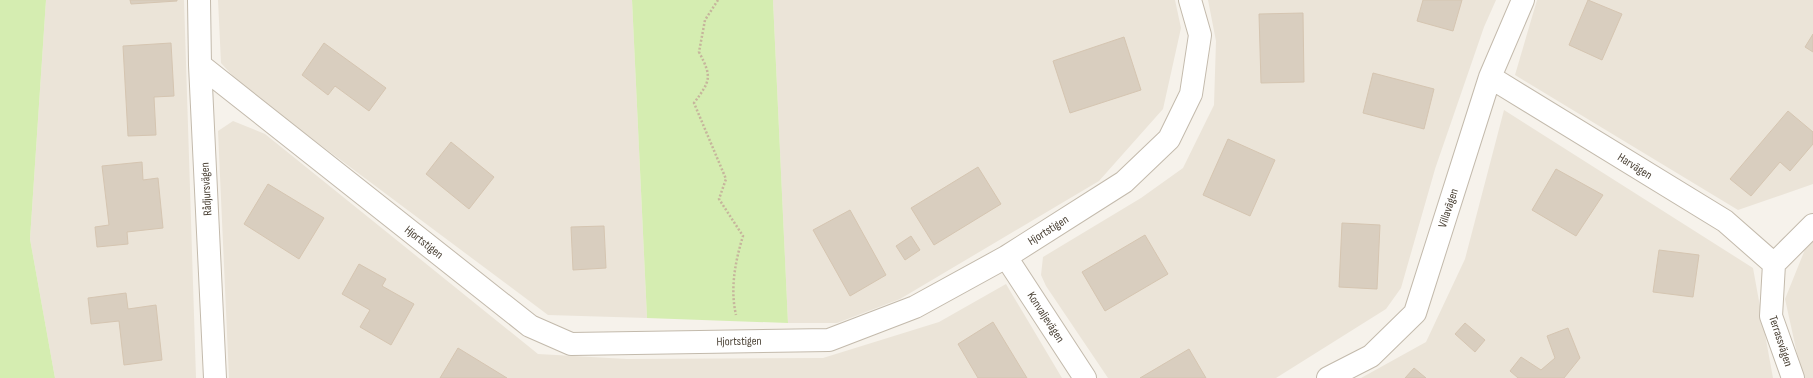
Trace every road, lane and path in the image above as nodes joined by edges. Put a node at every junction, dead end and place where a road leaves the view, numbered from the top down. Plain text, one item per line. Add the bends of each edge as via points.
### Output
1 (199, 0) edge
2 (718, 0) edge
3 (1190, 0) edge
4 (1523, 0) edge
5 (200, 65) junction
6 (1490, 77) junction
7 (1813, 224) edge
8 (1006, 257) junction
9 (1774, 264) junction
10 (741, 341) junction
11 (215, 378) edge
12 (1085, 378) edge
13 (1328, 378) edge
14 (1793, 378) edge

1 - 5 street, Rådjursvägen
2 - 10 path via 706,20 699,52 708,69 707,86 694,103 726,179 720,199 743,236 736,257 732,299
3 - 8 street, Hjortstigen via 1200,35 1191,94 1169,139 1124,182
4 - 6 street, Villavägen
5 - 10 street, Hjortstigen via 530,326 571,344
5 - 11 street, Rådjursvägen
6 - 9 street, Harvägen via 1725,221
6 - 13 street, Villavägen via 1415,313 1371,356
7 - 9 street
8 - 10 street, Hjortstigen via 915,307 829,340
8 - 12 street, Konvaljevägen
9 - 14 street, Terrassvägen via 1771,316

